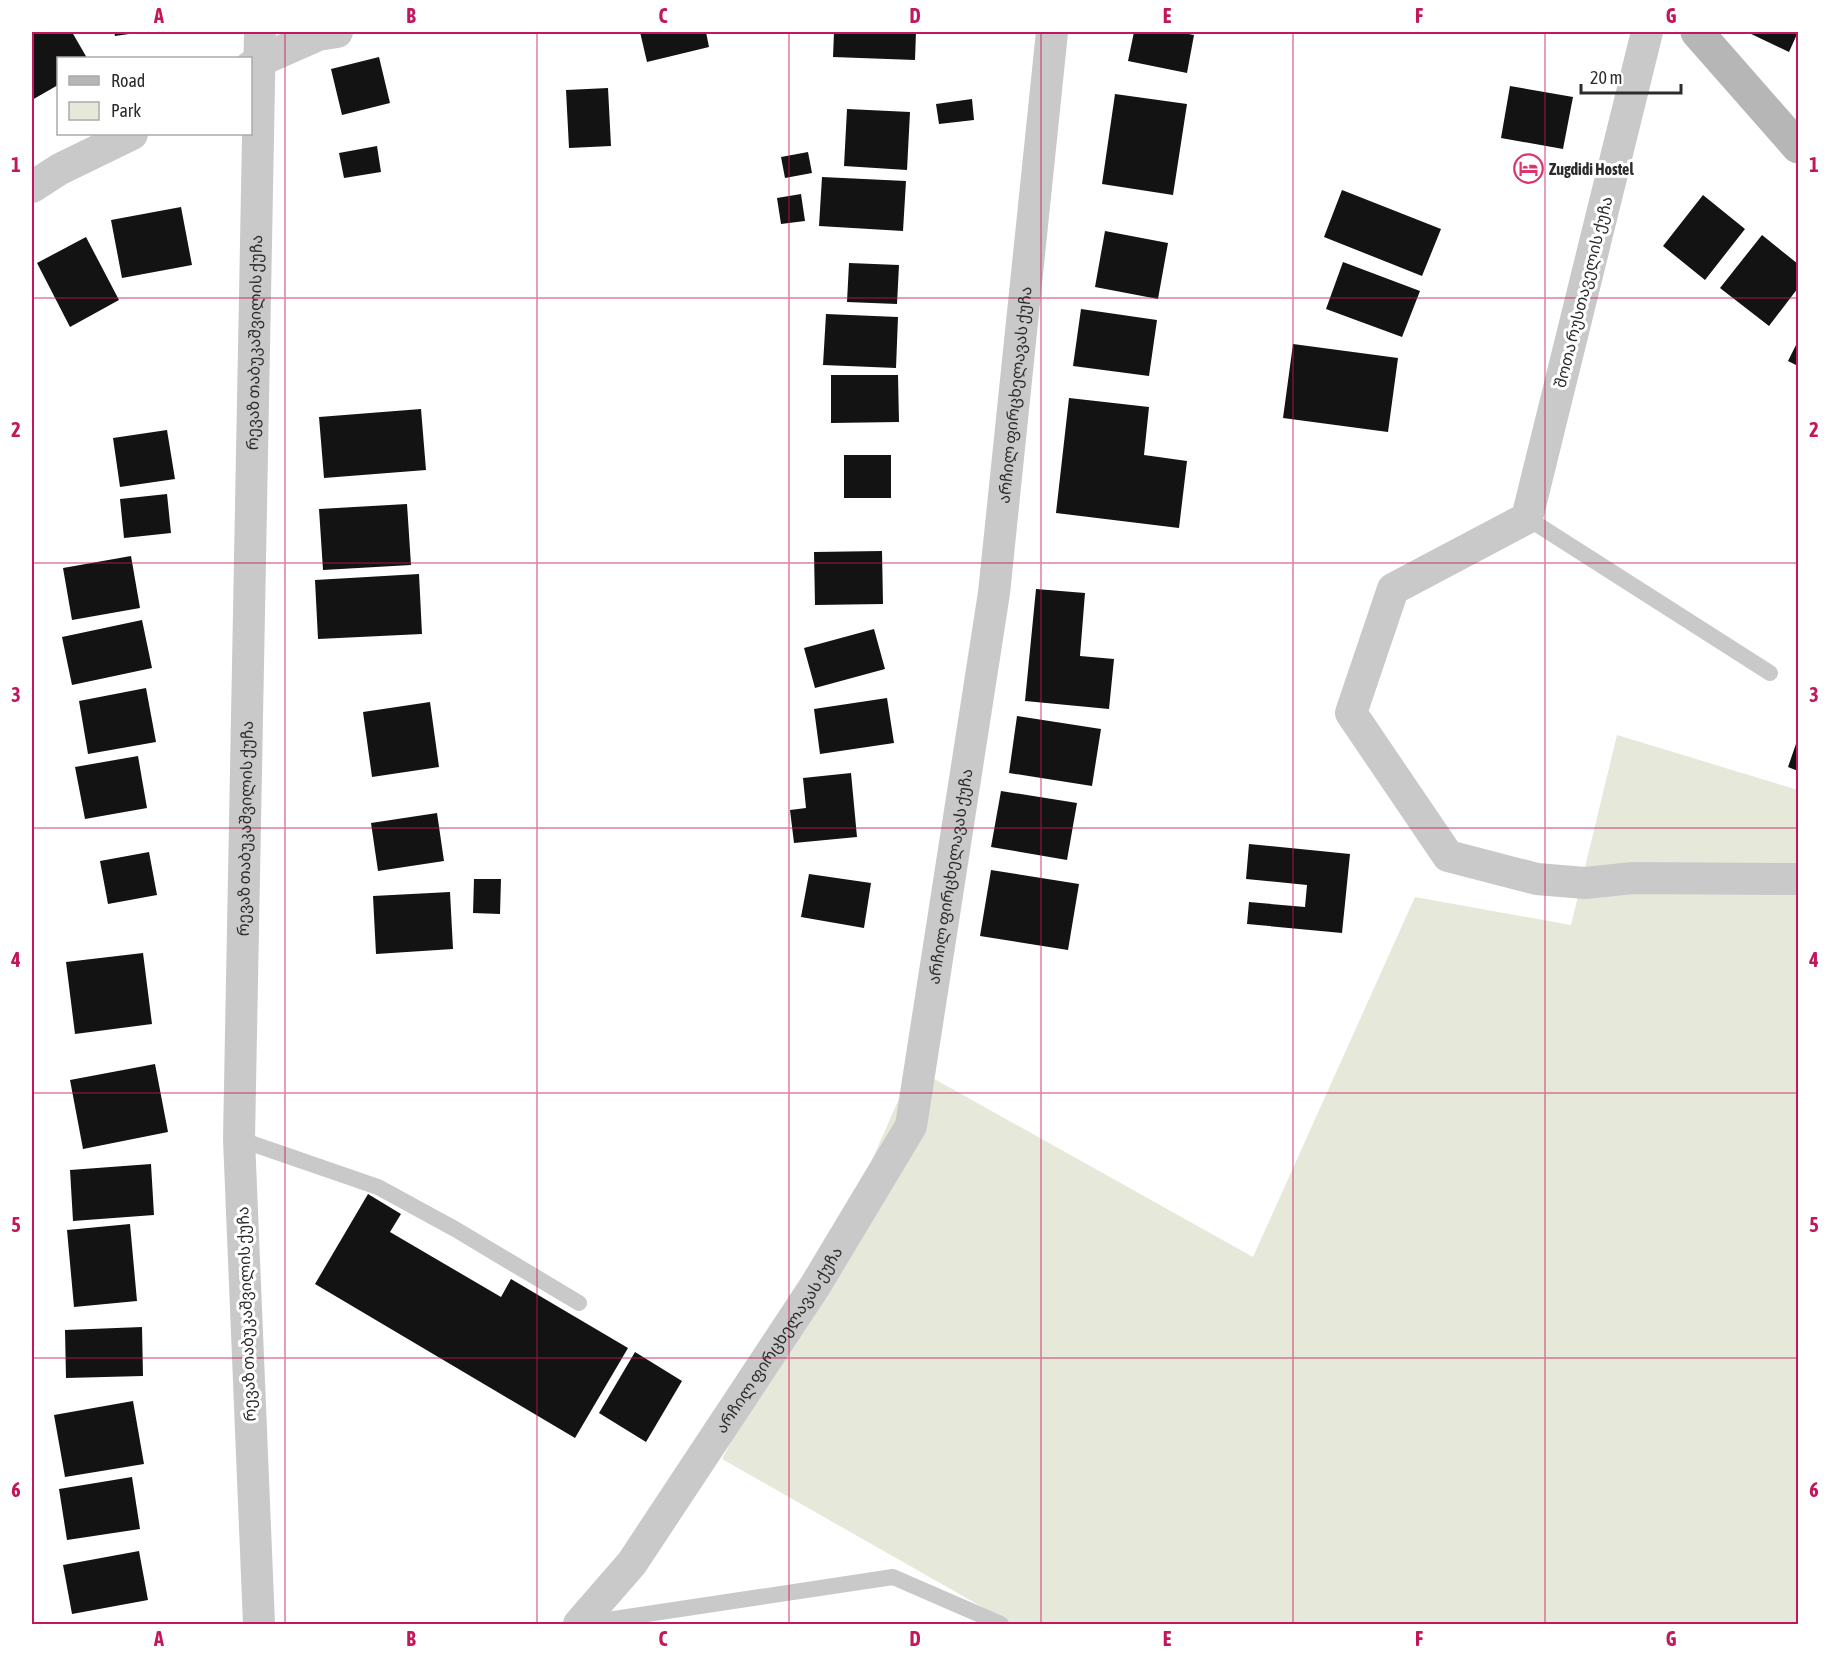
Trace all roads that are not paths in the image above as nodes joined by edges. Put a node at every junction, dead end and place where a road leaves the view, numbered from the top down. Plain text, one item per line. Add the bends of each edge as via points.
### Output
1 (337, 32) edge
2 (1052, 32) edge
3 (1647, 32) edge
4 (1697, 32) edge
5 (256, 53) edge
6 (130, 135) edge
7 (1798, 147) edge
8 (32, 187) edge
9 (1527, 518) junction
10 (1770, 673) dead end
11 (1798, 879) edge
12 (239, 1139) junction
13 (579, 1303) dead end
14 (259, 1624) edge
15 (580, 1624) edge
16 (1001, 1624) edge

1 - 5 street
2 - 15 street, არჩილ ფირცხელავას ქუჩა via 994,593 911,1126 815,1286 638,1553
3 - 9 street, შოთა რუსთაველის ქუჩა
4 - 7 street
5 - 12 street, რევაზ თაბუკაშვილის ქუჩა
6 - 8 street
9 - 10 lane
9 - 11 street via 1394,589 1351,713 1448,856 1537,879 1585,883 1633,878
12 - 13 lane via 378,1187
12 - 14 street, რევაზ თაბუკაშვილის ქუჩა
15 - 16 lane via 893,1577

